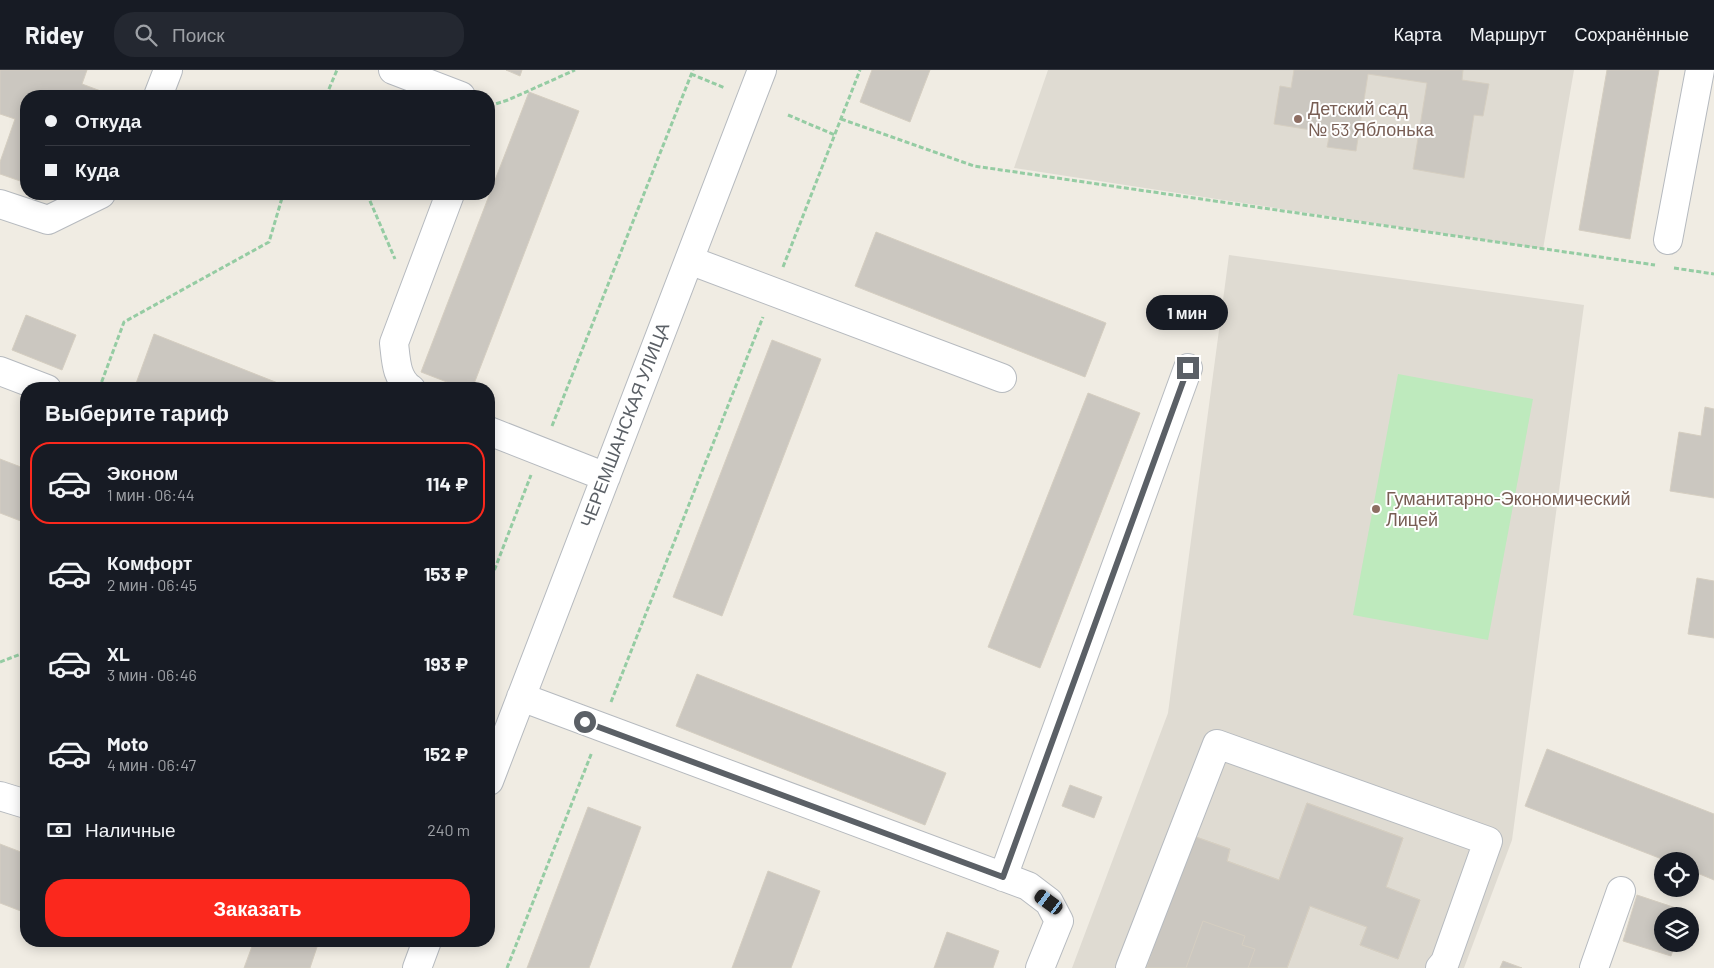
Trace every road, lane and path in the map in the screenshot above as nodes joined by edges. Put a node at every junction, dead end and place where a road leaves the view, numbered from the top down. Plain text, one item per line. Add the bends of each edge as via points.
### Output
1 (168, 70) edge
2 (336, 70) edge
3 (392, 70) edge
4 (575, 70) edge
5 (762, 70) edge
6 (860, 70) edge
7 (1700, 70) edge
8 (692, 72) edge
9 (160, 90) edge
10 (328, 90) edge
11 (445, 90) edge
12 (728, 90) dead end
13 (495, 104) edge
14 (788, 115) dead end
15 (841, 119) junction
16 (835, 135) junction
17 (89, 200) edge
18 (281, 200) edge
19 (369, 200) edge
20 (448, 200) edge
21 (0, 204) edge
22 (1668, 240) dead end
23 (689, 260) junction
24 (1714, 274) edge
25 (773, 293) junction
26 (412, 296) junction
27 (1188, 368) dead end
28 (0, 371) edge
29 (1002, 378) dead end
30 (29, 382) edge
31 (102, 382) edge
32 (404, 382) edge
33 (495, 434) edge
34 (540, 450) junction
35 (606, 477) junction
36 (495, 568) edge
37 (20, 654) edge
38 (0, 662) edge
39 (521, 698) junction
40 (601, 729) junction
41 (495, 765) edge
42 (0, 796) edge
43 (20, 802) edge
44 (1003, 877) junction
45 (1621, 891) dead end
46 (425, 947) edge
47 (417, 968) edge
48 (507, 968) edge
49 (1040, 968) edge
50 (1130, 968) edge
51 (1440, 968) edge
52 (1594, 968) edge

1 - 9 street
2 - 10 path
3 - 11 street
4 - 13 path
5 - 23 street, ЧЕРЕМШАНСКАЯ УЛИЦА
6 - 15 path
7 - 22 street
8 - 12 path
8 - 34 path via 552,427
14 - 16 path
15 - 16 path
15 - 24 path via 974,166
16 - 25 path
17 - 21 street via 48,220
18 - 31 path via 269,242 124,322
19 - 26 path
20 - 26 street
23 - 25 street
23 - 35 street, ЧЕРЕМШАНСКАЯ УЛИЦА
25 - 29 street
25 - 40 path
26 - 32 street via 394,343 396,367
27 - 44 street
28 - 30 street
33 - 34 street
34 - 35 street
34 - 36 path
35 - 39 street, ЧЕРЕМШАНСКАЯ УЛИЦА
37 - 38 path
39 - 40 street
39 - 41 street, ЧЕРЕМШАНСКАЯ УЛИЦА
40 - 44 street
40 - 48 path
42 - 43 street
44 - 49 street via 1028,886 1049,902 1058,921
45 - 52 street
46 - 47 street
50 - 51 street via 1217,744 1488,841 1445,962

